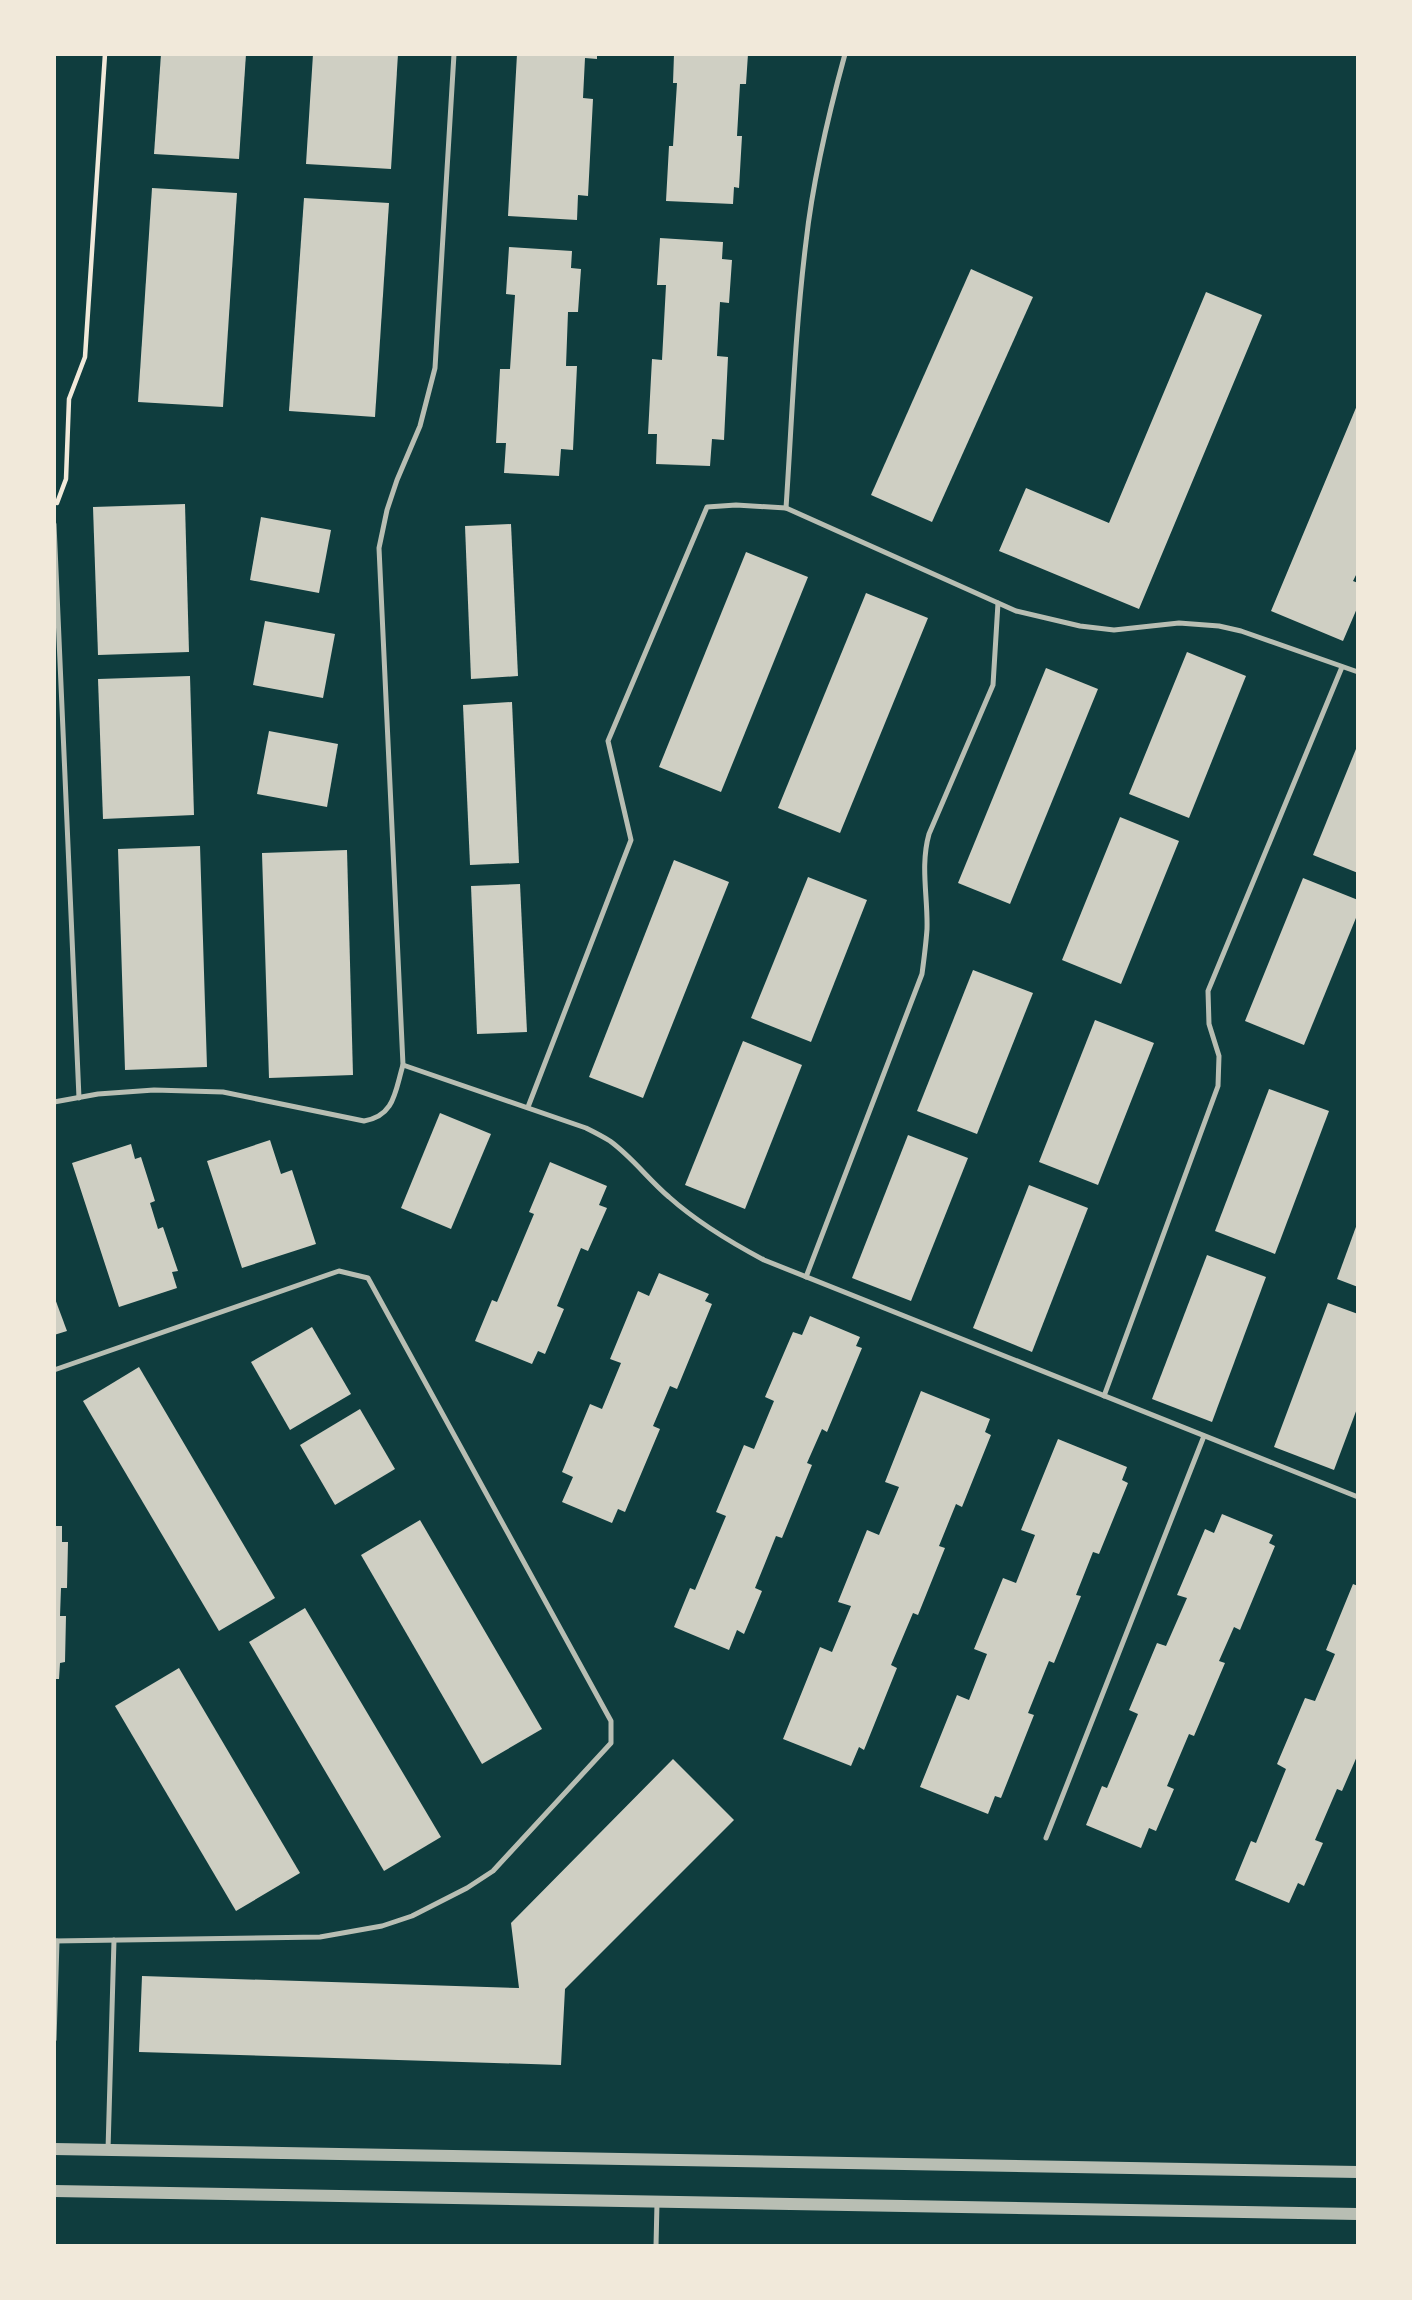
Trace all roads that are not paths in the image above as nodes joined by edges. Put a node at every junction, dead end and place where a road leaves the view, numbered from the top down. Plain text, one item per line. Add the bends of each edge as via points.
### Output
1 (454, 54) edge
2 (845, 54) edge
3 (786, 508) junction
4 (54, 524) edge
5 (998, 603) junction
6 (1342, 667) junction
7 (1358, 672) edge
8 (403, 1065) junction
9 (79, 1098) junction
10 (54, 1102) edge
11 (527, 1107) junction
12 (806, 1277) junction
13 (54, 1370) edge
14 (1104, 1396) junction
15 (1205, 1436) junction
16 (1358, 1497) edge
17 (1046, 1838) dead end
18 (114, 1940) junction
19 (56, 1941) edge
20 (54, 2040) edge
21 (54, 2149) edge
22 (108, 2150) junction
23 (1358, 2172) edge
24 (54, 2191) edge
25 (657, 2202) junction
26 (1358, 2214) edge
27 (656, 2246) edge

1 - 8 lane via 435,368 420,426 387,510 379,548
2 - 3 lane via 806,239
3 - 5 lane
3 - 11 lane via 707,507 608,741 631,840
4 - 9 lane
5 - 6 lane via 1045,619 1114,630 1179,624 1219,626
5 - 12 lane via 993,685 925,848 927,929 922,974
6 - 7 lane
6 - 14 lane via 1208,991 1209,1024 1219,1056 1218,1086
8 - 9 lane via 390,1105 376,1119 364,1121 223,1092 154,1090
8 - 11 lane
9 - 10 lane
11 - 12 lane via 608,1140 694,1219 740,1248
12 - 14 lane
13 - 18 lane via 339,1271 368,1278 611,1721 611,1743 493,1871 412,1916 320,1937
14 - 15 lane
15 - 16 lane
15 - 17 lane
18 - 19 lane
18 - 22 lane
19 - 20 lane
21 - 22 street
22 - 23 street
24 - 25 street
25 - 26 street
25 - 27 lane

